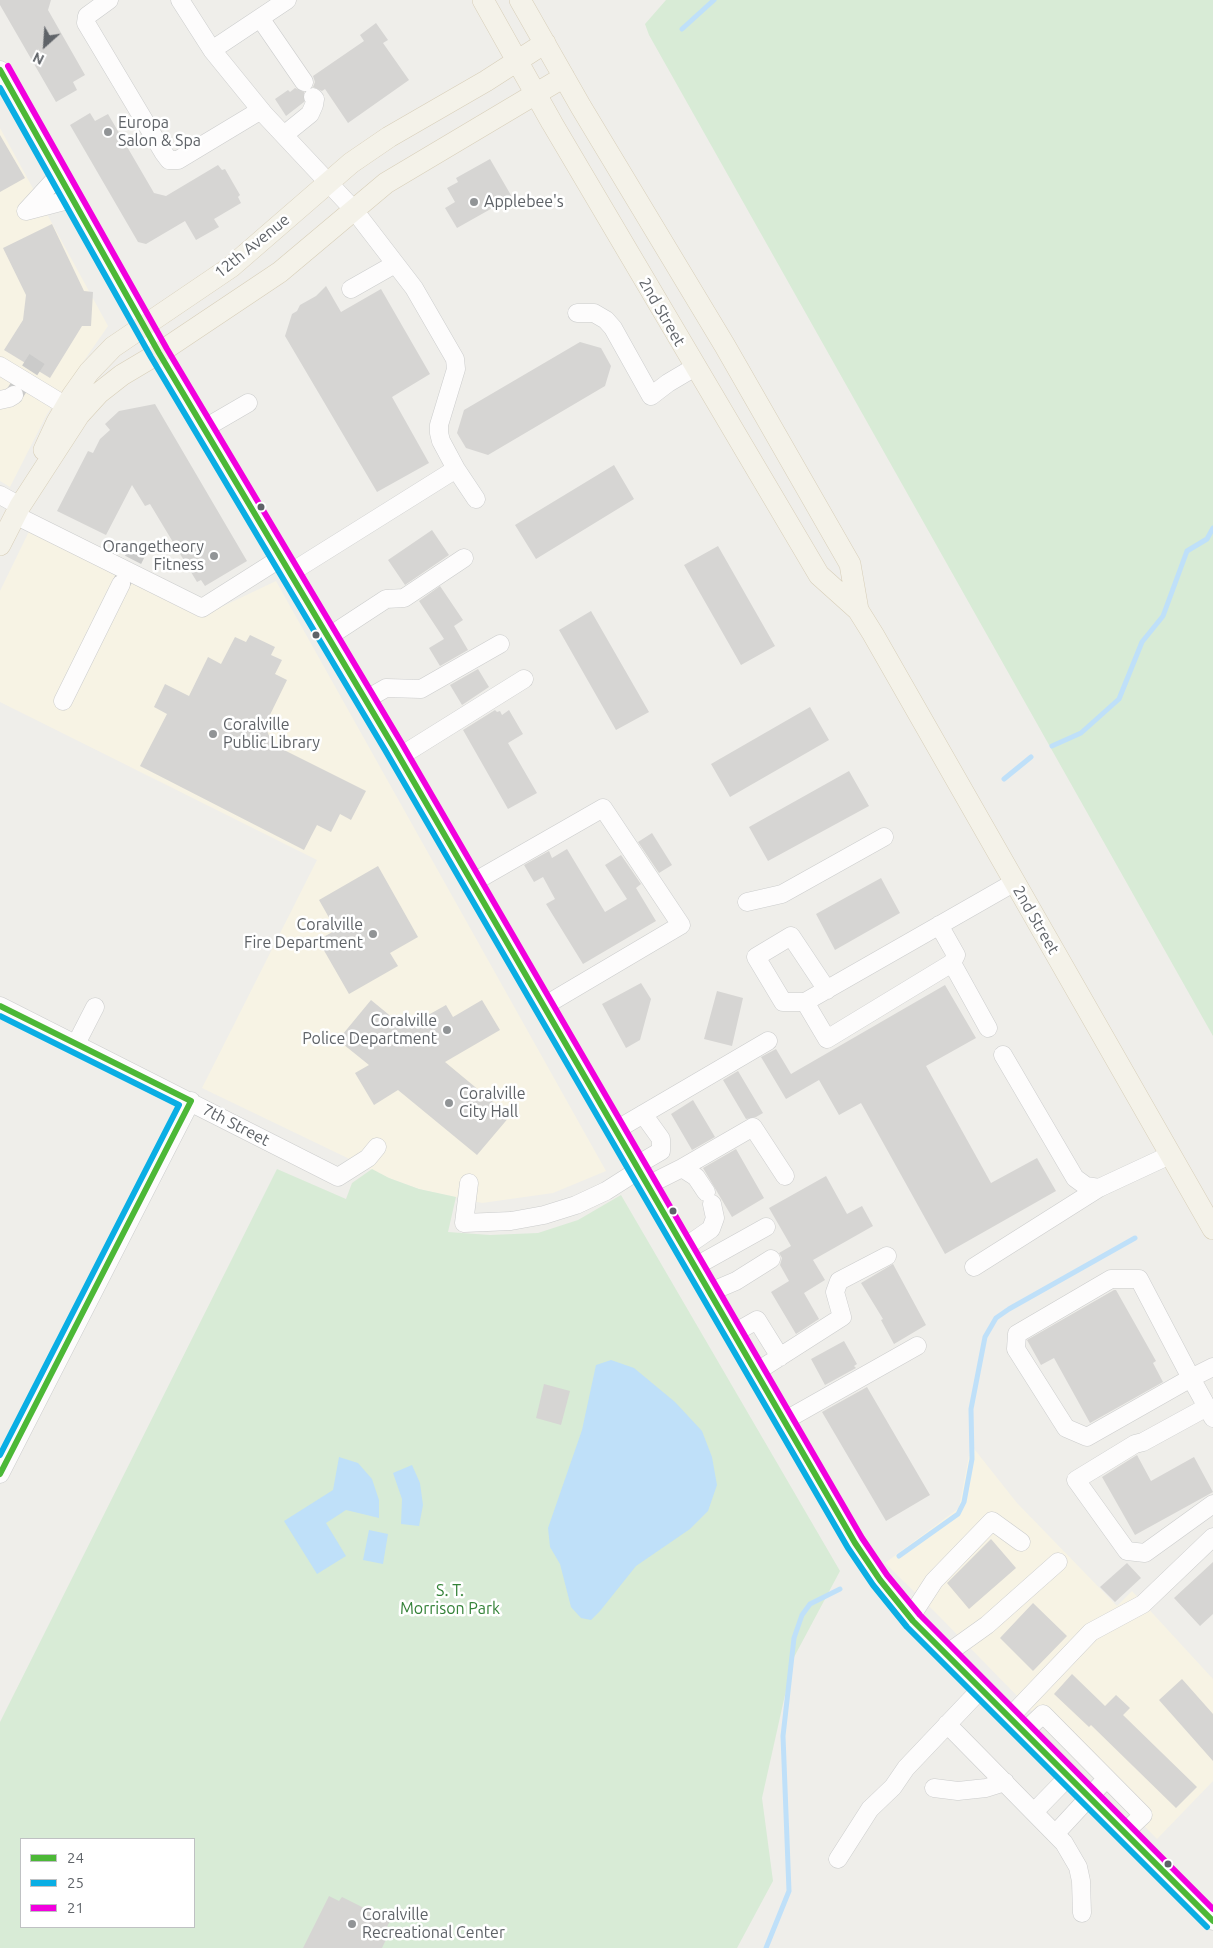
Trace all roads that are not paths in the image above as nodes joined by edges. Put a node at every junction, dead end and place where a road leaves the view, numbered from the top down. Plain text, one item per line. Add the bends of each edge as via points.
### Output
1 (109, 0) edge
2 (180, 0) edge
3 (287, 0) edge
4 (483, 0) edge
5 (520, 0) edge
6 (260, 18) junction
7 (545, 43) junction
8 (212, 50) junction
9 (518, 60) junction
10 (0, 70) edge
11 (564, 77) junction
12 (536, 93) junction
13 (261, 110) junction
14 (284, 135) junction
15 (59, 175) junction
16 (329, 182) junction
17 (72, 199) junction
18 (354, 210) junction
19 (395, 264) junction
20 (352, 289) dead end
21 (577, 312) dead end
22 (143, 325) junction
23 (159, 353) junction
24 (0, 366) edge
25 (695, 368) junction
26 (248, 403) dead end
27 (66, 406) junction
28 (205, 428) junction
29 (456, 468) junction
30 (0, 495) edge
31 (476, 499) dead end
32 (18, 510) junction
33 (0, 545) edge
34 (281, 558) junction
35 (464, 558) dead end
36 (290, 573) junction
37 (121, 584) tunnel mouth
38 (858, 610) junction
39 (328, 637) junction
40 (500, 644) dead end
41 (524, 679) dead end
42 (365, 700) junction
43 (63, 701) dead end
44 (399, 757) junction
45 (884, 837) dead end
46 (1015, 882) junction
47 (472, 883) junction
48 (747, 902) dead end
49 (940, 926) junction
50 (952, 963) junction
51 (826, 990) junction
52 (805, 1002) junction
53 (544, 1006) junction
54 (95, 1008) dead end
55 (2, 1012) edge
56 (988, 1028) dead end
57 (768, 1041) dead end
58 (76, 1044) junction
59 (1003, 1055) dead end
60 (191, 1102) junction
61 (643, 1114) junction
62 (616, 1130) junction
63 (377, 1146) dead end
64 (1170, 1155) junction
65 (638, 1168) junction
66 (682, 1168) junction
67 (785, 1176) dead end
68 (469, 1183) dead end
69 (648, 1185) junction
70 (1099, 1188) junction
71 (766, 1227) dead end
72 (1213, 1230) edge
73 (685, 1247) junction
74 (888, 1256) dead end
75 (771, 1259) dead end
76 (696, 1266) junction
77 (974, 1267) dead end
78 (710, 1292) junction
79 (734, 1333) junction
80 (916, 1346) dead end
81 (780, 1357) junction
82 (1213, 1367) edge
83 (756, 1372) junction
84 (1191, 1378) junction
85 (1210, 1413) edge
86 (784, 1421) junction
87 (0, 1474) edge
88 (1213, 1504) edge
89 (1213, 1537) edge
90 (1021, 1542) dead end
91 (1058, 1562) dead end
92 (910, 1618) junction
93 (945, 1655) junction
94 (980, 1690) junction
95 (1009, 1718) junction
96 (947, 1724) junction
97 (1023, 1733) junction
98 (1068, 1777) junction
99 (1106, 1779) junction
100 (1005, 1782) junction
101 (934, 1788) dead end
102 (1089, 1797) junction
103 (1126, 1797) junction
104 (1034, 1812) junction
105 (1107, 1816) junction
106 (1056, 1833) junction
107 (1124, 1833) junction
108 (838, 1859) dead end
109 (1082, 1913) dead end
110 (1213, 1921) edge

1 - 13 street via 86,16 86,23 170,160 178,160
2 - 8 street
3 - 6 street
4 - 9 main road, 2nd Street
5 - 7 main road, 2nd Street
6 - 8 street
6 - 14 street via 315,99 310,114
7 - 9 main road, 12th Avenue
7 - 11 main road, 2nd Street
8 - 13 street
9 - 12 main road, 2nd Street
9 - 16 main road, 12th Avenue via 389,137
10 - 15 street
11 - 12 main road, 12th Avenue
11 - 38 main road, 2nd Street via 725,346 850,564
12 - 18 main road, 12th Avenue via 386,182
12 - 25 main road, 2nd Street
13 - 14 street
14 - 16 street
15 - 17 street
15 - 17 street via 26,211
16 - 18 street
16 - 22 main road, 12th Avenue via 231,267
17 - 22 street
18 - 19 street
18 - 23 main road, 12th Avenue via 280,272
19 - 20 street
19 - 29 street via 414,288 455,360 456,369 439,425 441,441
21 - 25 street via 594,314 606,320 651,396
22 - 23 street
22 - 27 main road, 12th Avenue via 113,347
23 - 28 street
23 - 32 main road, 12th Avenue via 122,374 79,415
24 - 27 street
25 - 38 main road, 2nd Street via 819,575
26 - 28 street
27 - 32 main road, 12th Avenue
28 - 34 street
29 - 31 street
29 - 36 street
30 - 32 street
32 - 33 main road, 12th Avenue
32 - 34 street via 202,608
34 - 36 street
35 - 39 street via 404,598 386,599
36 - 39 street
37 - 43 street
38 - 46 main road, 2nd Street
39 - 42 street
40 - 42 street via 421,689 386,688
41 - 44 street
42 - 44 street
44 - 47 street
45 - 48 street via 782,894
46 - 49 street
46 - 64 main road, 2nd Street
47 - 53 street
47 - 53 street via 603,808 681,926
49 - 50 street via 956,955
49 - 51 street
50 - 52 street via 827,1039
50 - 56 street
51 - 52 street
51 - 52 street via 791,936 756,957 783,1002
53 - 62 street
54 - 58 street
55 - 58 street, 7th Street
57 - 61 street
58 - 60 street, 7th Street
59 - 70 street via 1075,1178 1086,1186
60 - 63 street, 7th Street via 338,1177 368,1158
60 - 87 street
61 - 62 street
61 - 65 street via 661,1139 661,1150
62 - 65 street
64 - 70 street
64 - 72 main road, 2nd Street
65 - 68 street via 606,1191 576,1205 511,1221 464,1223
65 - 69 street
66 - 67 street via 753,1126
66 - 69 street
66 - 73 street via 696,1177 709,1198 715,1218 711,1229
69 - 73 street
70 - 77 street
71 - 76 street
73 - 76 street
74 - 81 street via 839,1281 835,1292 842,1318
75 - 78 street via 736,1281
76 - 78 street
78 - 79 street
79 - 81 street via 757,1320
79 - 83 street
80 - 86 street
81 - 83 street
82 - 84 street
83 - 86 street
84 - 84 street via 1087,1437 1066,1428 1016,1349 1017,1334 1111,1279 1138,1279
84 - 85 street
85 - 88 street via 1135,1444 1076,1480 1127,1551 1145,1553
86 - 92 street via 855,1543
89 - 95 street via 1143,1604 1091,1632
90 - 92 street via 992,1521 934,1581
91 - 93 street via 987,1625
92 - 93 street
93 - 94 street
94 - 95 street
94 - 96 street
95 - 97 street
96 - 100 street
96 - 108 street via 870,1809
97 - 98 street
97 - 99 street via 1043,1714
98 - 102 street
98 - 104 street
99 - 102 street
99 - 103 street
100 - 101 street via 958,1791
100 - 104 street
102 - 105 street
102 - 106 street
103 - 105 street
103 - 107 street via 1144,1815
104 - 106 street
105 - 107 street
106 - 109 street via 1078,1867
107 - 110 street

